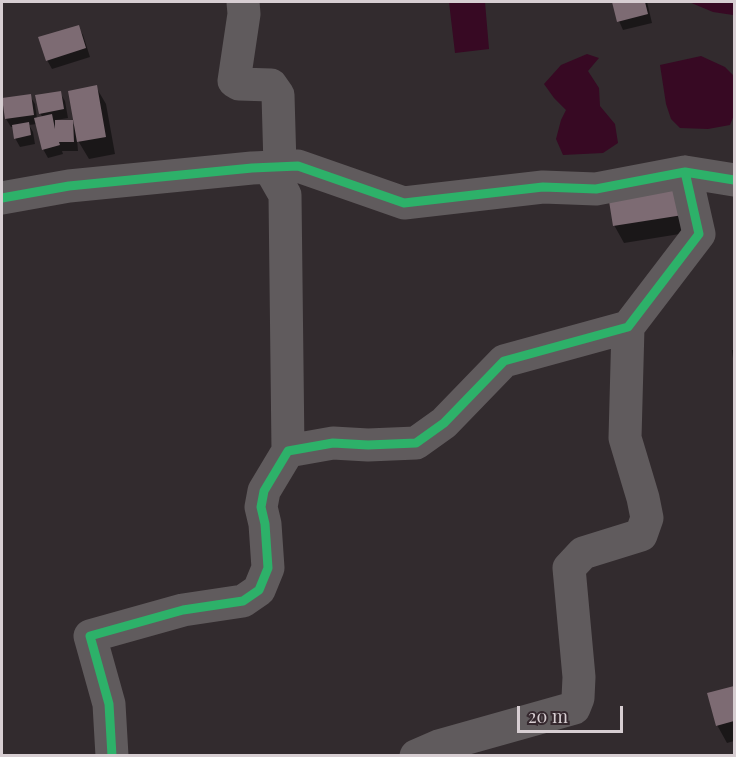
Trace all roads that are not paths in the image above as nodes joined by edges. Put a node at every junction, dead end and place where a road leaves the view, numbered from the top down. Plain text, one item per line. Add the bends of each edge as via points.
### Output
1 (243, 2) edge
2 (274, 167) junction
3 (685, 172) junction
4 (735, 180) edge
5 (2, 198) edge
6 (628, 327) junction
7 (288, 452) junction
8 (112, 756) edge
9 (416, 756) edge

1 - 2 street via 234,81 271,85 278,95
2 - 3 street via 298,166 404,203 543,187 596,189
2 - 5 street via 69,186
2 - 7 street via 285,195
3 - 4 street
3 - 6 street via 699,234
6 - 7 street via 504,361 444,423 416,443 333,443
6 - 9 street via 625,438 647,518 641,535 583,553 569,568 579,677 574,708
7 - 8 street via 264,491 261,507 266,524 268,568 260,590 243,601 183,610 90,636 109,704

